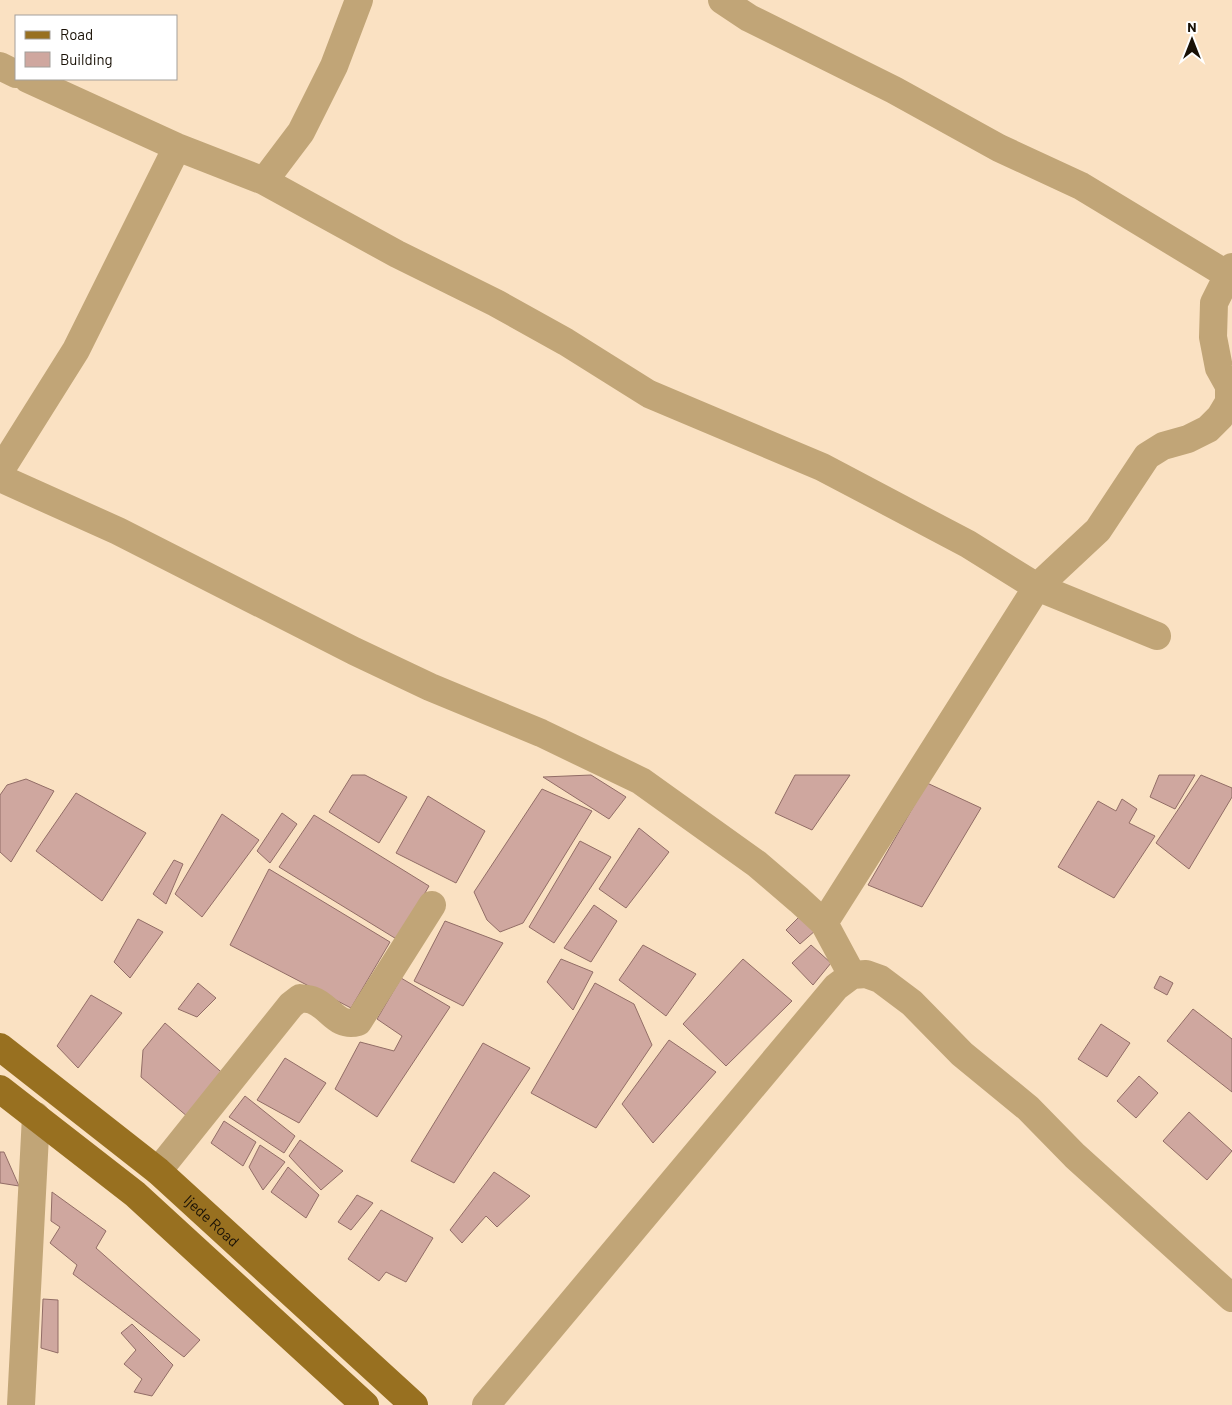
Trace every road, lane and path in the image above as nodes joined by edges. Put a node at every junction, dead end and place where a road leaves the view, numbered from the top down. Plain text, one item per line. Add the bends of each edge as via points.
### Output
1 (359, 0) edge
2 (722, 0) edge
3 (0, 66) edge
4 (15, 74) edge
5 (30, 80) edge
6 (177, 147) junction
7 (264, 180) junction
8 (1230, 271) edge
9 (0, 471) edge
10 (0, 478) edge
11 (1037, 586) junction
12 (1157, 636) dead end
13 (432, 905) dead end
14 (824, 923) junction
15 (852, 975) junction
16 (0, 1047) edge
17 (0, 1088) edge
18 (36, 1116) junction
19 (158, 1170) junction
20 (1232, 1298) edge
21 (22, 1405) edge
22 (365, 1405) edge
23 (414, 1405) edge
24 (486, 1405) edge

1 - 7 street via 334,66 301,132
2 - 8 street via 749,18 894,90 999,148 1081,186
3 - 4 street
5 - 6 street
6 - 7 street
6 - 9 street via 76,350
7 - 11 street via 398,254 496,303 650,394 822,467 968,544
8 - 11 street via 1214,303 1213,338 1219,368 1228,386 1229,402 1220,417 1208,429 1188,440 1163,446 1147,456 1098,530
10 - 14 street via 118,531 421,683 541,733 641,781 757,864
11 - 12 street
11 - 14 street
13 - 19 street via 358,1022 349,1025 313,1000 300,998
14 - 15 street
15 - 20 street via 866,974 880,979 912,1003 962,1054 1028,1108 1075,1156
15 - 24 street via 836,987
16 - 19 main road, Ijede Road
17 - 18 main road
18 - 21 street
18 - 22 main road via 135,1194
19 - 23 main road, Ijede Road

